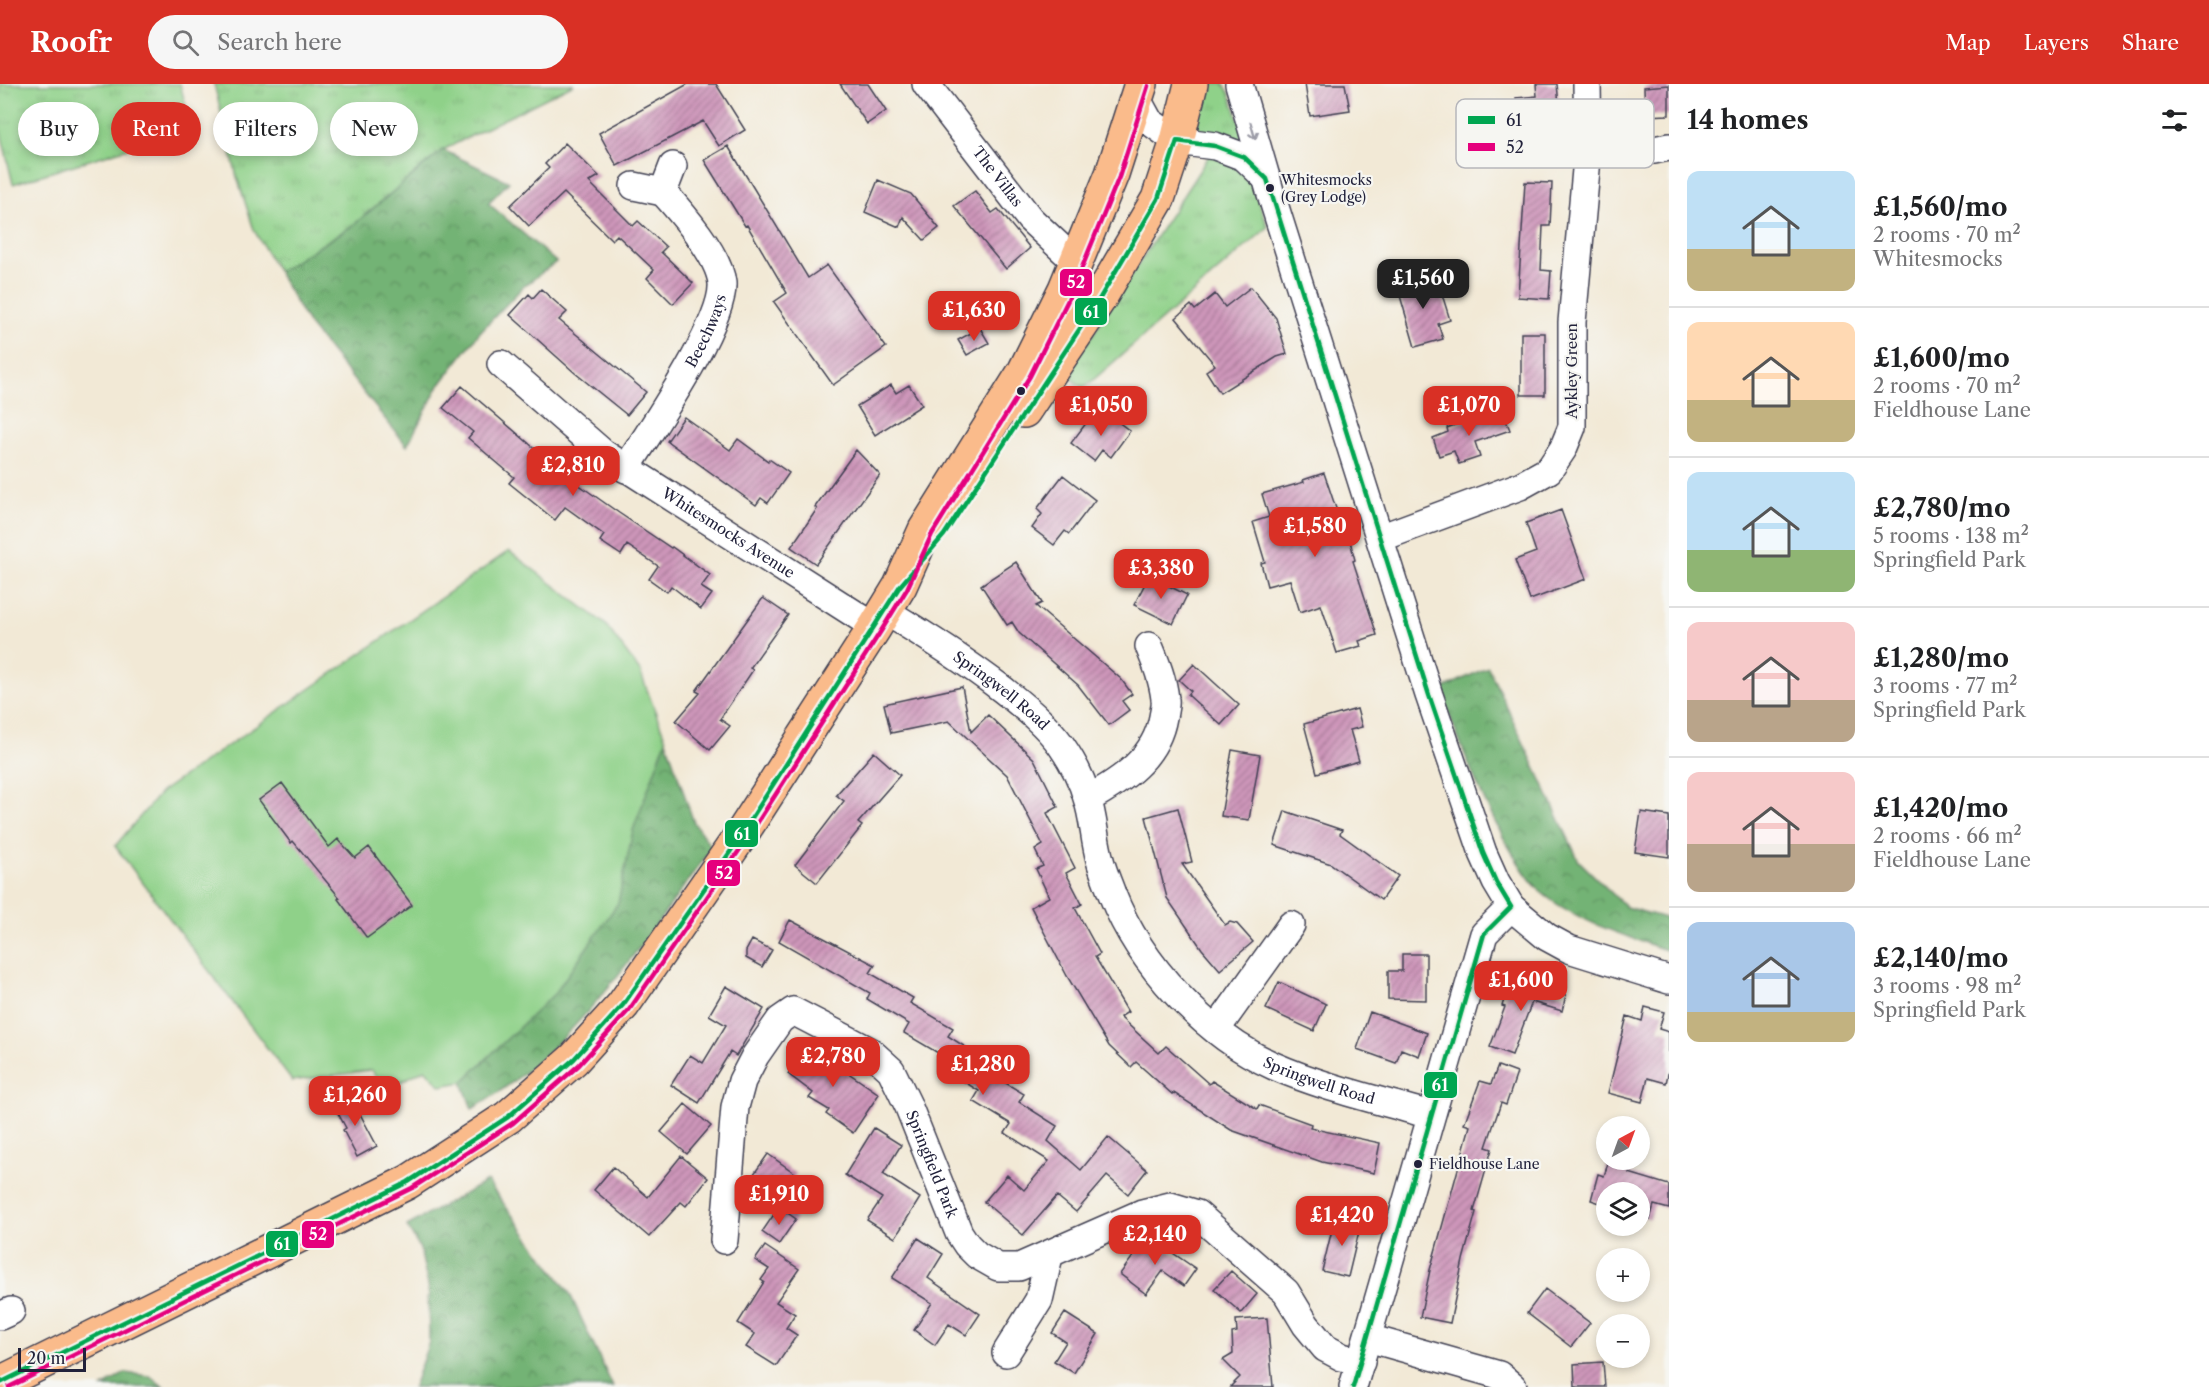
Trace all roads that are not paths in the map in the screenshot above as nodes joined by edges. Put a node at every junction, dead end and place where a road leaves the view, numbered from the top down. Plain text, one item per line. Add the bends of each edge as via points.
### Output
1 (926, 84) edge
2 (1191, 84) edge
3 (1239, 84) edge
4 (1139, 91) edge
5 (1177, 141) junction
6 (1669, 147) edge
7 (1654, 150) edge
8 (673, 166) dead end
9 (1585, 168) edge
10 (1267, 179) junction
11 (634, 186) dead end
12 (663, 192) junction
13 (1076, 262) junction
14 (501, 364) dead end
15 (626, 469) junction
16 (1380, 538) junction
17 (887, 608) junction
18 (1149, 646) dead end
19 (1088, 799) junction
20 (1511, 907) junction
21 (1291, 926) dead end
22 (1669, 980) edge
23 (1216, 1030) junction
24 (1430, 1115) junction
25 (724, 1240) dead end
26 (1049, 1256) junction
27 (1006, 1353) dead end
28 (1360, 1362) edge
29 (0, 1383) edge
30 (1513, 1387) edge

1 - 13 street, The Villas via 1030,219
2 - 5 highway
3 -> 10 street
4 - 5 street via 1149,121
4 - 13 highway via 1112,174
5 - 10 street via 1215,146 1244,157
5 - 17 highway via 1158,199 1100,298 944,535
6 - 7 street
8 - 12 street
9 - 16 street, Aykley Green via 1572,322 1572,427 1563,449 1549,470 1520,486
10 - 16 street
11 - 12 street
12 - 15 street, Beechways via 686,218 717,268 722,283 720,302 690,366
13 - 17 highway via 1024,372 925,531
14 - 15 street, Whitesmocks Avenue
15 - 17 street, Whitesmocks Avenue
16 - 20 street via 1483,853
17 - 19 street, Springwell Road via 1028,709 1060,744
17 - 29 highway via 730,852 623,1005 574,1059 508,1117 408,1182
18 - 19 street via 1166,702 1162,724 1152,748 1134,770
19 - 23 street, Springwell Road via 1099,859 1131,931 1160,975
20 - 22 street via 1547,937 1569,949
20 - 24 street via 1484,934
21 - 23 street
23 - 24 street, Springwell Road via 1273,1065
24 - 28 street
25 - 26 street, Springfield Park via 735,1107 742,1081 780,1020 793,1011 870,1051 891,1070 951,1217 977,1255 998,1267 1019,1267
26 - 27 street via 1039,1300
26 - 28 street, Springfield Park via 1142,1213 1170,1206 1197,1214 1286,1292 1325,1347
28 - 30 street, Springfield Park via 1499,1376

